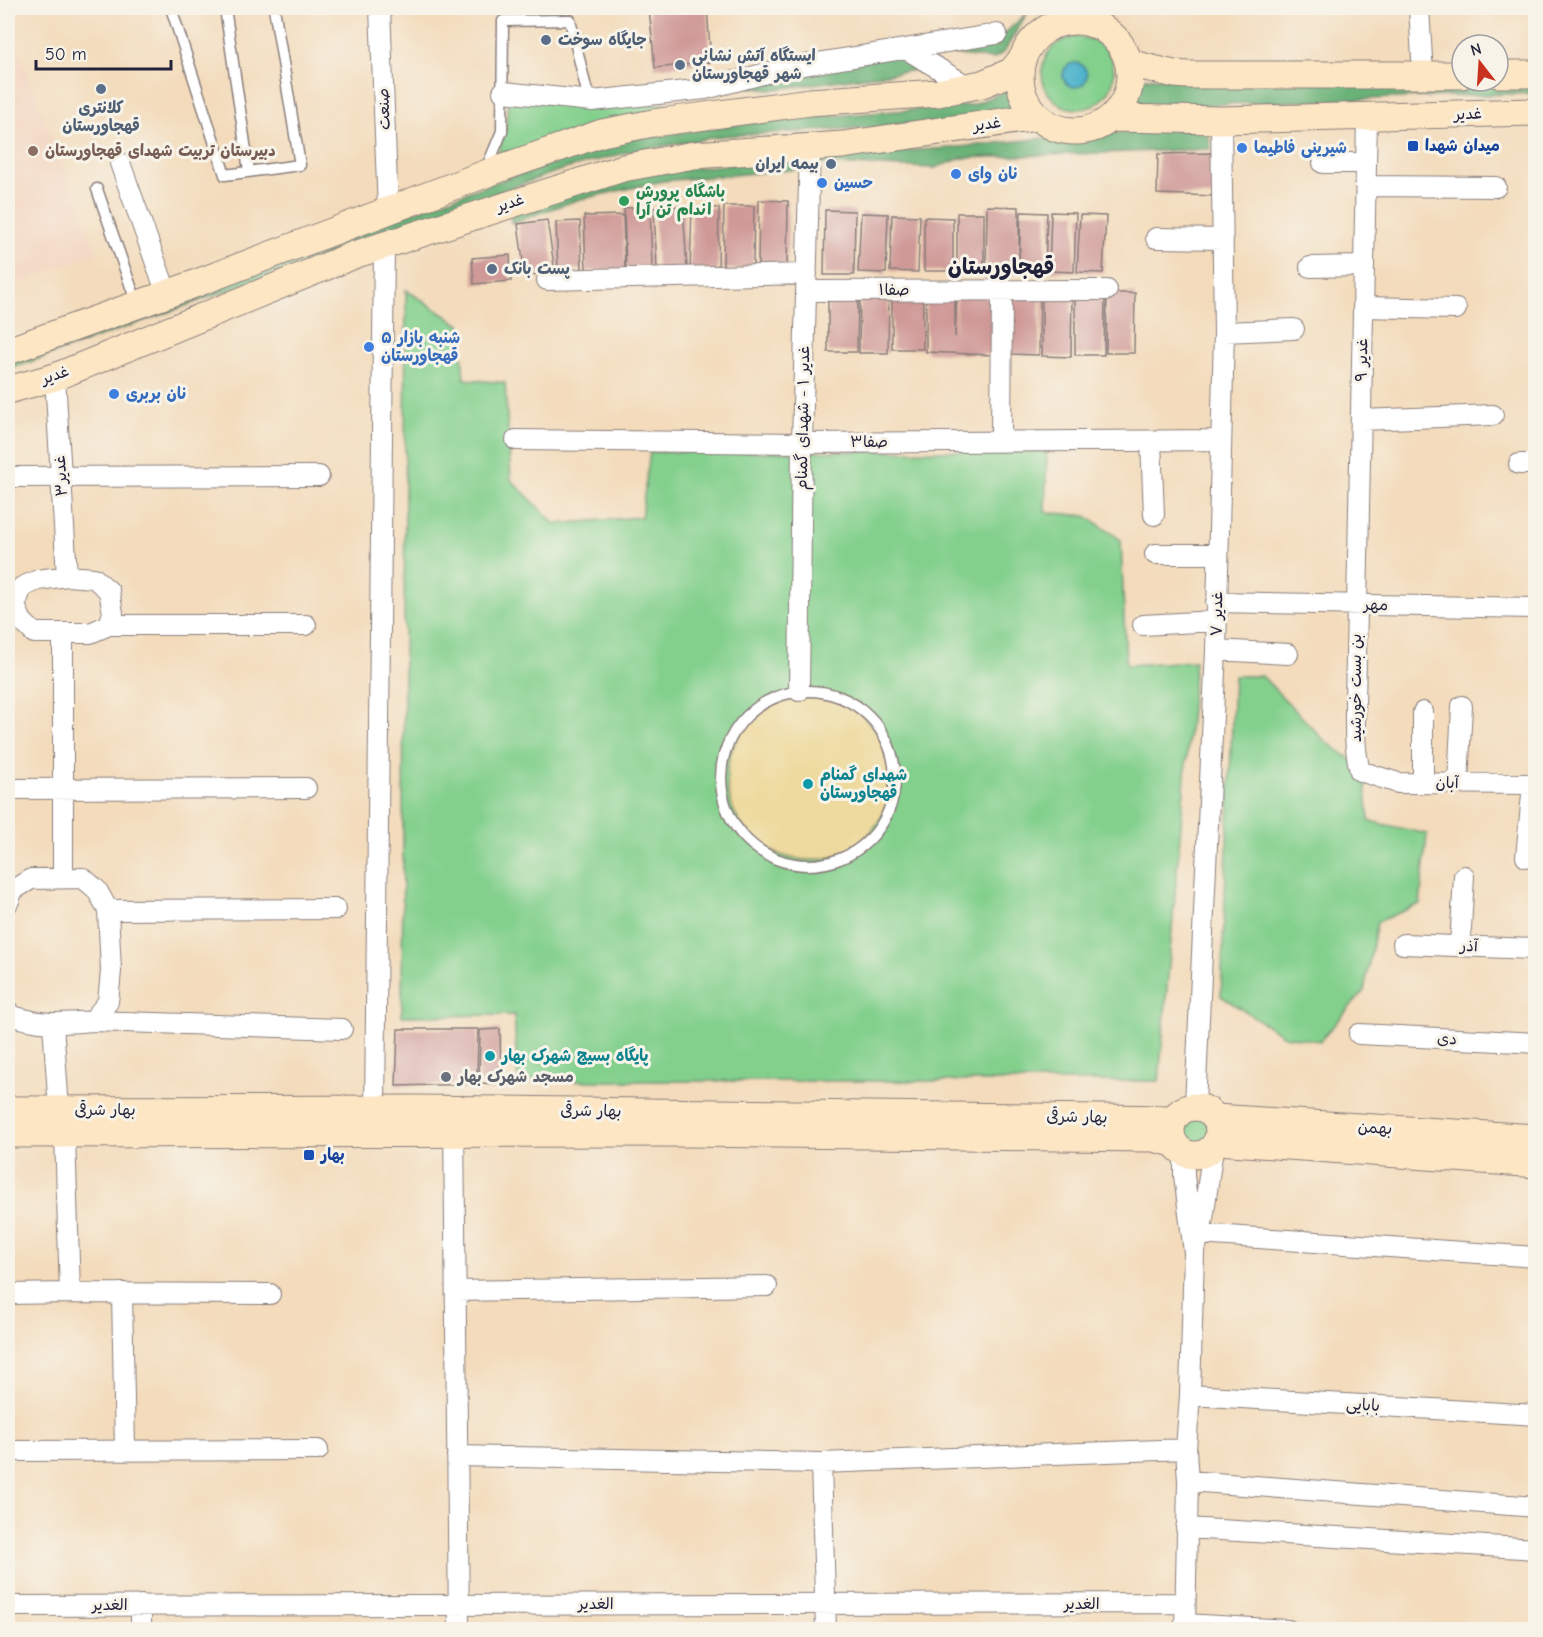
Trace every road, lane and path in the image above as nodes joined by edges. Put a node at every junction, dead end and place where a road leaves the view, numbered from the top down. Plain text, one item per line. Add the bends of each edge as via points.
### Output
1 (171, 8) edge
2 (225, 8) edge
3 (274, 8) edge
4 (380, 8) edge
5 (1419, 8) edge
6 (1086, 16) edge
7 (1053, 17) edge
8 (997, 34) dead end
9 (906, 49) junction
10 (1022, 59) junction
11 (1129, 63) junction
12 (1510, 74) edge
13 (1536, 74) edge
14 (1423, 75) junction
15 (1450, 75) edge
16 (969, 87) junction
17 (705, 89) junction
18 (502, 92) junction
19 (592, 101) junction
20 (746, 111) junction
21 (1536, 112) edge
22 (1037, 117) junction
23 (1367, 117) junction
24 (1112, 118) junction
25 (1221, 120) junction
26 (810, 146) junction
27 (120, 163) dead end
28 (1323, 163) dead end
29 (1366, 163) junction
30 (249, 171) junction
31 (484, 175) junction
32 (1365, 186) junction
33 (1496, 187) dead end
34 (97, 189) dead end
35 (388, 211) junction
36 (1156, 238) dead end
37 (1223, 239) junction
38 (384, 245) junction
39 (1364, 266) junction
40 (1310, 267) dead end
41 (548, 279) dead end
42 (806, 282) junction
43 (1107, 290) dead end
44 (167, 294) junction
45 (1002, 298) junction
46 (137, 304) junction
47 (1363, 307) junction
48 (1456, 309) dead end
49 (1294, 329) dead end
50 (1224, 332) junction
51 (8, 351) edge
52 (55, 377) junction
53 (8, 390) edge
54 (1493, 415) dead end
55 (1361, 420) junction
56 (516, 440) dead end
57 (1221, 440) junction
58 (1151, 441) junction
59 (1000, 442) junction
60 (802, 443) junction
61 (319, 476) dead end
62 (8, 477) edge
63 (61, 477) junction
64 (1154, 515) dead end
65 (1155, 554) dead end
66 (1218, 554) junction
67 (67, 576) junction
68 (1357, 604) junction
69 (1536, 608) edge
70 (1216, 611) junction
71 (14, 623) edge
72 (109, 625) junction
73 (306, 625) dead end
74 (1143, 625) dead end
75 (63, 634) junction
76 (1216, 650) junction
77 (1288, 654) dead end
78 (799, 691) junction
79 (1462, 706) dead end
80 (1424, 712) dead end
81 (1360, 771) joint
82 (1423, 783) junction
83 (1458, 783) junction
84 (1534, 784) edge
85 (306, 788) dead end
86 (8, 789) edge
87 (62, 789) junction
88 (1526, 857) dead end
89 (1464, 876) dead end
90 (63, 878) junction
91 (8, 903) edge
92 (336, 909) dead end
93 (108, 910) junction
94 (1403, 944) dead end
95 (1460, 946) junction
96 (1536, 949) edge
97 (8, 1011) edge
98 (92, 1021) junction
99 (53, 1024) junction
100 (342, 1029) dead end
101 (1359, 1034) dead end
102 (1536, 1043) edge
103 (375, 1109) junction
104 (8, 1110) edge
105 (454, 1121) junction
106 (62, 1122) junction
107 (1196, 1133) junction
108 (8, 1134) edge
109 (1536, 1138) edge
110 (1536, 1164) edge
111 (1197, 1243) junction
112 (1536, 1257) edge
113 (767, 1286) dead end
114 (456, 1291) junction
115 (70, 1293) junction
116 (123, 1293) junction
117 (8, 1294) edge
118 (270, 1294) dead end
119 (1190, 1395) junction
120 (1536, 1415) edge
121 (1186, 1449) junction
122 (318, 1450) dead end
123 (125, 1451) junction
124 (8, 1452) edge
125 (457, 1456) junction
126 (821, 1462) junction
127 (1188, 1481) junction
128 (1536, 1507) edge
129 (1186, 1528) junction
130 (1536, 1549) edge
131 (1184, 1603) junction
132 (459, 1604) junction
133 (826, 1604) junction
134 (141, 1605) junction
135 (8, 1606) edge
136 (1185, 1627) edge
137 (141, 1629) edge
138 (459, 1629) edge
139 (826, 1629) edge
140 (1288, 1629) edge

1 - 30 lane via 225,175
2 - 30 lane
3 - 30 lane via 300,165
4 - 35 street, صنعت
5 - 14 street
6 - 7 main road via 1065,22
6 - 11 main road via 1112,34
7 - 10 main road
8 - 9 street
9 - 16 street
9 - 17 street via 786,68
10 - 16 main road via 1011,72
10 - 22 main road via 1022,90
11 - 14 main road via 1187,75
11 - 24 main road via 1126,99
12 - 13 main road
14 - 15 main road
16 - 20 main road
17 - 19 street
17 - 20 street
18 - 19 street
18 - 19 lane via 503,21 570,20
18 - 31 lane via 502,131
20 - 31 main road via 602,134
21 - 23 main road, غدیر
22 - 24 main road via 1050,126 1075,132 1101,126
22 - 26 main road, غدیر via 843,145
23 - 25 main road, غدیر
23 - 29 street, غدیر ۹
24 - 25 main road, غدیر
25 - 37 street, غدیر ۷
26 - 38 main road, غدیر via 694,155 623,168
26 - 42 street, غدیر ۱ - شهدای گمنام
27 - 44 street
28 - 29 street
29 - 32 street, غدیر ۹
31 - 35 main road
32 - 33 street
32 - 39 street, غدیر ۹
34 - 46 lane
35 - 44 main road
36 - 37 street
37 - 50 street, غدیر ۷
38 - 52 main road, غدیر
38 - 103 street
39 - 40 street
39 - 47 street, غدیر ۹
41 - 42 street, صفا۱
42 - 45 street, صفا۱ via 981,290
42 - 60 street, غدیر ۱ - شهدای گمنام
43 - 45 street, صفا۱
44 - 46 main road
45 - 59 street
46 - 51 main road
47 - 48 street
47 - 55 street, غدیر ۹
49 - 50 street
50 - 57 street, غدیر ۷
52 - 53 main road, غدیر
52 - 63 street, غدیر۳
54 - 55 street
55 - 68 street, غدیر ۹
56 - 60 street, صفا۳
57 - 58 street, صفا۳
57 - 66 street, غدیر ۷
58 - 59 street, صفا۳
58 - 64 street
59 - 60 street, صفا۳
60 - 78 street, غدیر ۱ - شهدای گمنام
61 - 63 street
62 - 63 street
63 - 67 street, غدیر۳
65 - 66 street
66 - 70 street, غدیر ۷
67 - 71 street via 38,580 22,587
67 - 72 street via 94,578 109,591 113,613
68 - 69 street, مهر
68 - 70 street, مهر
68 - 81 street, بن بست خورشید via 1354,740
70 - 74 street, مهر
70 - 76 street, غدیر ۷
71 - 75 street via 34,633
72 - 73 street
72 - 75 street via 90,633
75 - 87 street
76 - 77 street
76 - 107 street, غدیر ۷
78 - 78 lane via 779,696 745,717 724,752 720,772 727,812 751,845 768,856 807,866 846,857 864,846 888,814 896,774 885,735 865,712 839,697
79 - 83 street
80 - 82 street
81 - 82 street, آبان via 1398,783
82 - 83 street, آبان
83 - 84 street, آبان
84 - 88 street
85 - 87 street
86 - 87 street
87 - 90 street
89 - 95 street
90 - 91 street via 31,879 13,890
90 - 93 street via 83,878 97,890
92 - 93 street
93 - 98 street via 108,1002
94 - 95 street, آذر
95 - 96 street, آذر
97 - 99 street via 9,1015 32,1022
98 - 99 street
98 - 100 street
99 - 106 street
101 - 102 street, دی
103 - 105 main road, بهار شرقی
103 - 106 main road, بهار شرقی
104 - 106 main road, بهار شرقی
105 - 106 main road, بهار شرقی
105 - 107 main road, بهار شرقی via 686,1133 1153,1138
105 - 114 street
106 - 108 main road, بهار شرقی
106 - 115 street
107 - 109 main road, بهمن
107 - 110 main road, بهمن
107 - 111 street via 1186,1188
107 - 111 street via 1210,1183
111 - 112 street
111 - 119 street
113 - 114 street
114 - 125 street
115 - 116 street
115 - 117 street
116 - 118 street
116 - 123 street
119 - 120 street, بابایی
119 - 121 street
121 - 126 street
121 - 127 street
122 - 123 street
123 - 124 street
125 - 126 street
125 - 132 street
126 - 133 street
127 - 128 street
127 - 129 street
129 - 130 street
129 - 131 street
131 - 133 street, الغدیر
131 - 136 street
132 - 133 street, الغدیر
132 - 134 street, الغدیر
132 - 138 street
133 - 139 street
134 - 135 street, الغدیر
134 - 137 street
136 - 140 street

